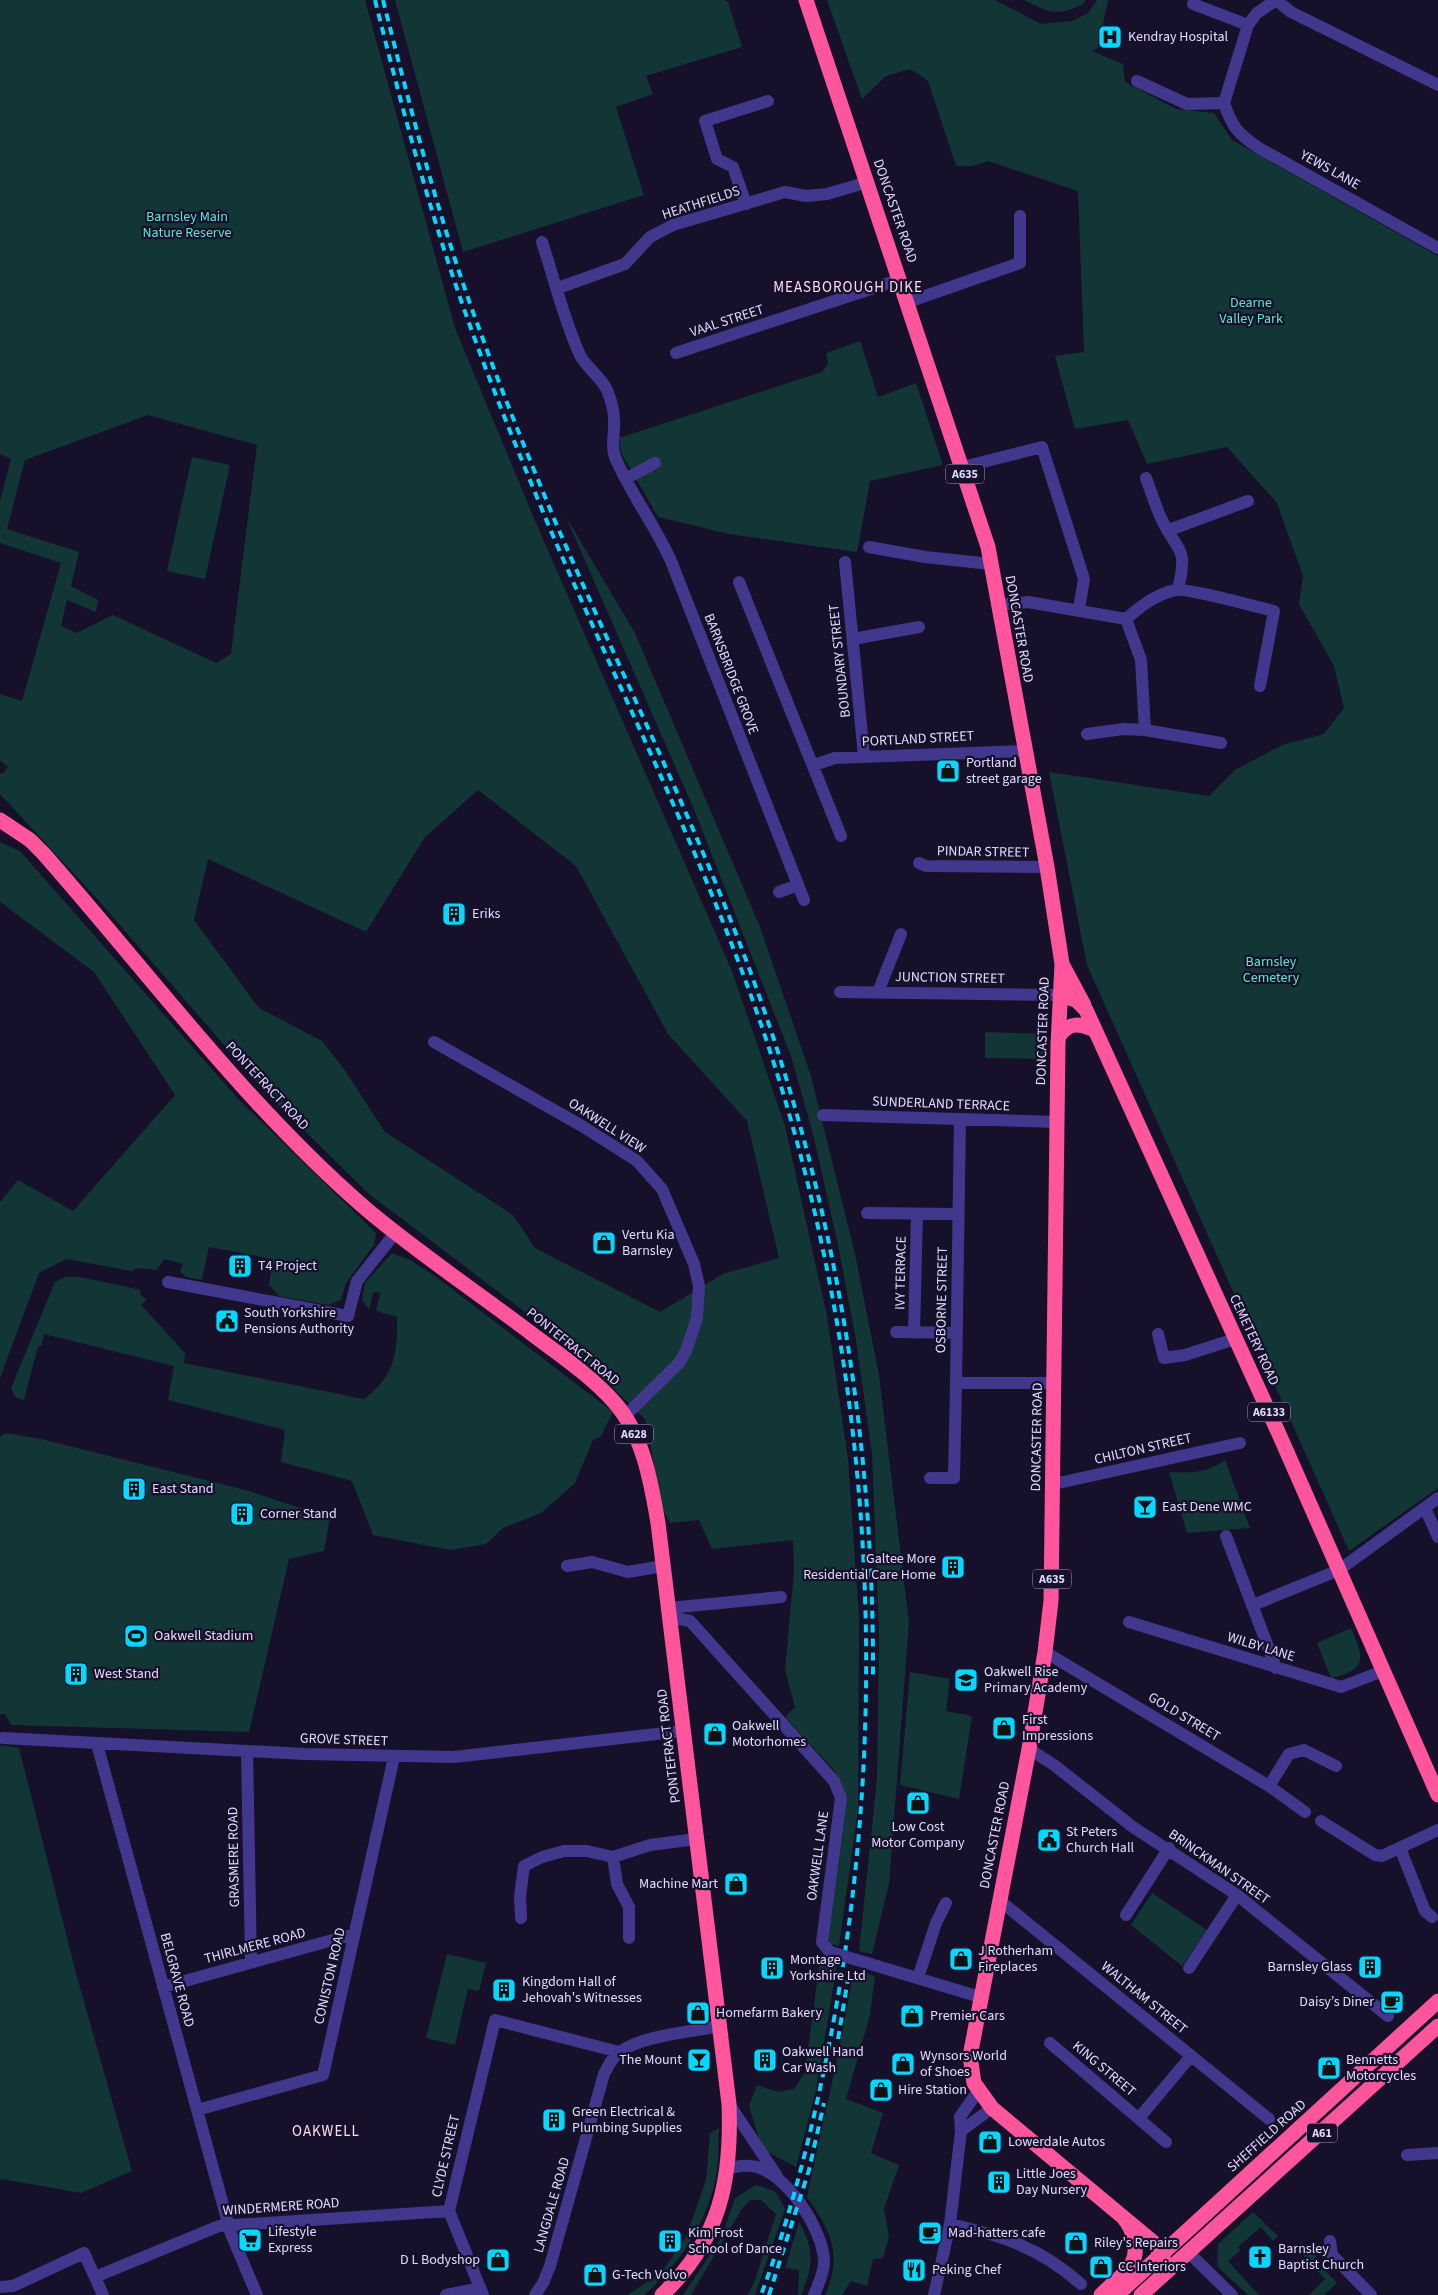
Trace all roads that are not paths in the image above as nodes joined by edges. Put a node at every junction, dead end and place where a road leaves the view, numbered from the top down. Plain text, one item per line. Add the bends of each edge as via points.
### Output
1 (806, 0) edge
2 (1276, 0) edge
3 (1193, 4) dead end
4 (1248, 25) junction
5 (1137, 82) dead end
6 (1438, 85) edge
7 (768, 101) dead end
8 (1224, 103) junction
9 (868, 182) junction
10 (746, 204) junction
11 (1020, 216) dead end
12 (542, 242) dead end
13 (1438, 248) edge
14 (901, 279) junction
15 (558, 288) junction
16 (908, 302) junction
17 (676, 354) dead end
18 (656, 463) dead end
19 (963, 467) junction
20 (627, 478) junction
21 (1146, 478) dead end
22 (1248, 501) dead end
23 (1169, 530) junction
24 (869, 547) dead end
25 (845, 562) dead end
26 (991, 564) junction
27 (739, 582) dead end
28 (1178, 589) junction
29 (998, 605) junction
30 (1079, 609) junction
31 (1126, 619) junction
32 (918, 627) dead end
33 (853, 639) junction
34 (1260, 686) dead end
35 (1145, 730) junction
36 (1087, 734) dead end
37 (1222, 743) dead end
38 (1024, 751) junction
39 (864, 756) junction
40 (814, 765) junction
41 (0, 820) edge
42 (841, 836) dead end
43 (918, 863) dead end
44 (1047, 867) junction
45 (798, 885) junction
46 (779, 892) dead end
47 (804, 900) dead end
48 (901, 934) dead end
49 (1062, 964) junction
50 (840, 992) dead end
51 (878, 992) junction
52 (1060, 995) junction
53 (1086, 1010) junction
54 (1095, 1030) junction
55 (1059, 1036) junction
56 (434, 1042) dead end
57 (823, 1115) dead end
58 (960, 1119) junction
59 (1057, 1122) junction
60 (867, 1213) dead end
61 (917, 1214) junction
62 (958, 1214) junction
63 (396, 1232) junction
64 (168, 1282) dead end
65 (896, 1332) dead end
66 (914, 1333) junction
67 (957, 1333) junction
68 (1158, 1334) dead end
69 (1235, 1339) junction
70 (956, 1383) junction
71 (1054, 1383) junction
72 (625, 1416) junction
73 (1240, 1443) dead end
74 (930, 1478) dead end
75 (1052, 1483) junction
76 (1438, 1498) edge
77 (1424, 1508) junction
78 (1226, 1536) dead end
79 (1438, 1537) edge
80 (567, 1566) dead end
81 (663, 1566) junction
82 (1339, 1570) junction
83 (781, 1596) dead end
84 (1253, 1605) junction
85 (669, 1614) junction
86 (1129, 1622) dead end
87 (1045, 1652) junction
88 (1276, 1668) junction
89 (1383, 1671) junction
90 (683, 1731) junction
91 (3, 1738) dead end
92 (97, 1744) junction
93 (1029, 1749) junction
94 (247, 1751) junction
95 (394, 1757) junction
96 (1336, 1766) dead end
97 (1269, 1786) junction
98 (1438, 1795) edge
99 (1305, 1812) dead end
100 (1321, 1821) dead end
101 (1438, 1830) edge
102 (696, 1839) junction
103 (1169, 1848) junction
104 (1400, 1848) junction
105 (613, 1857) junction
106 (1237, 1895) junction
107 (999, 1900) junction
108 (946, 1903) dead end
109 (1126, 1916) dead end
110 (1432, 1917) dead end
111 (521, 1918) dead end
112 (354, 1934) junction
113 (629, 1938) dead end
114 (251, 1962) junction
115 (1188, 1968) dead end
116 (918, 1978) junction
117 (163, 1987) junction
118 (980, 1997) junction
119 (1438, 2001) edge
120 (1388, 2016) dead end
121 (720, 2026) junction
122 (1438, 2026) edge
123 (1050, 2043) dead end
124 (619, 2052) junction
125 (1191, 2056) junction
126 (978, 2091) junction
127 (729, 2104) junction
128 (992, 2108) junction
129 (197, 2110) junction
130 (1139, 2118) junction
131 (1269, 2119) dead end
132 (961, 2131) junction
133 (1166, 2142) dead end
134 (1438, 2153) edge
135 (1407, 2156) dead end
136 (728, 2168) junction
137 (782, 2184) junction
138 (449, 2211) junction
139 (1121, 2215) junction
140 (950, 2224) junction
141 (229, 2225) junction
142 (1148, 2237) junction
143 (1176, 2241) junction
144 (1330, 2241) dead end
145 (1189, 2252) junction
146 (1161, 2253) junction
147 (1208, 2271) junction
148 (1165, 2273) junction
149 (96, 2277) junction
150 (1081, 2284) dead end
151 (0, 2287) edge
152 (482, 2292) edge
153 (103, 2295) edge
154 (257, 2295) edge
155 (446, 2295) edge
156 (535, 2295) edge
157 (662, 2295) edge
158 (814, 2295) edge
159 (934, 2295) edge
160 (1101, 2295) edge
161 (1117, 2295) edge
162 (1141, 2295) edge
163 (1232, 2295) edge
164 (1371, 2295) edge

1 - 9 highway, DONCASTER ROAD / A635
2 - 4 street
2 - 6 street via 1291,12
3 - 4 street
4 - 8 street
5 - 8 street via 1187,104
7 - 10 street via 705,121 717,159 733,167
8 - 13 street, YEWS LANE via 1232,125 1243,138
9 - 10 street, HEATHFIELDS via 806,196 785,192
9 - 14 highway, DONCASTER ROAD / A635
10 - 15 street, HEATHFIELDS via 673,225 650,236 625,264
11 - 16 street via 1020,263
12 - 15 street, BARNSBRIDGE GROVE
14 - 16 highway, DONCASTER ROAD / A635
14 - 17 street, VAAL STREET
15 - 20 street, BARNSBRIDGE GROVE via 573,339 583,360 607,390 614,413 612,442 615,456
16 - 19 highway, DONCASTER ROAD / A635
18 - 20 street
19 - 26 highway, DONCASTER ROAD / A635
19 - 30 street via 1042,447 1084,579
20 - 45 street, BARNSBRIDGE GROVE via 671,561
21 - 23 street via 1161,520
22 - 23 street
23 - 28 street via 1180,547 1183,560
24 - 26 street
25 - 33 street, BOUNDARY STREET
26 - 29 highway, DONCASTER ROAD / A635
27 - 40 street
28 - 31 street via 1162,593
28 - 34 street via 1274,611
29 - 30 street via 1028,602
29 - 38 highway, DONCASTER ROAD / A635
30 - 31 street
31 - 35 street via 1141,660
32 - 33 street
33 - 39 street, BOUNDARY STREET
35 - 36 street via 1123,729
35 - 37 street
38 - 39 street, PORTLAND STREET
38 - 44 highway, DONCASTER ROAD / A635
39 - 40 street, PORTLAND STREET via 834,758
40 - 42 street
41 - 63 highway, PONTEFRACT ROAD / A628 via 43,853 207,1045 294,1140 360,1203
43 - 44 street, PINDAR STREET via 926,866
44 - 49 highway, DONCASTER ROAD / A635
45 - 46 street
45 - 47 street, BARNSBRIDGE GROVE
48 - 51 street
49 - 52 highway, DONCASTER ROAD / A635
49 - 53 highway, A6133
50 - 51 street, JUNCTION STREET
51 - 52 street, JUNCTION STREET
52 - 53 highway via 1076,1000
52 - 55 highway, DONCASTER ROAD / A635
53 - 54 highway, CEMETERY ROAD / A6133
54 - 55 highway via 1074,1024 1066,1027
54 - 69 highway, CEMETERY ROAD / A6133
55 - 59 highway, DONCASTER ROAD / A635
56 - 72 street, OAKWELL VIEW via 637,1161 662,1189 694,1264 699,1286 697,1318 679,1363
57 - 58 street, SUNDERLAND TERRACE
58 - 59 street, SUNDERLAND TERRACE
58 - 62 street, OSBORNE STREET
59 - 71 highway, DONCASTER ROAD / A635
60 - 61 street
61 - 62 street
61 - 66 street, IVY TERRACE
62 - 67 street, OSBORNE STREET
63 - 64 street via 357,1281 348,1316
63 - 72 highway, PONTEFRACT ROAD / A628 via 556,1352 602,1389
65 - 66 street
66 - 67 street
67 - 70 street, OSBORNE STREET
68 - 69 street via 1164,1358
69 - 82 highway, CEMETERY ROAD / A6133
70 - 71 street
70 - 74 street, OSBORNE STREET via 954,1478
71 - 75 highway, DONCASTER ROAD / A635
72 - 81 highway, PONTEFRACT ROAD / A628 via 650,1483
73 - 75 street, CHILTON STREET
75 - 87 highway, DONCASTER ROAD / A635 via 1052,1581
76 - 77 street
77 - 79 street
77 - 82 street
78 - 84 street
80 - 81 street via 592,1562 628,1572
81 - 85 highway, PONTEFRACT ROAD / A628
82 - 84 street
82 - 89 highway, CEMETERY ROAD / A6133
83 - 85 street
84 - 88 street
85 - 90 highway, PONTEFRACT ROAD / A628
85 - 116 street, OAKWELL LANE, bridge via 690,1621 834,1781 841,1798 822,1942 826,1948
86 - 88 street, WILBY LANE
87 - 93 highway, DONCASTER ROAD / A635
87 - 97 street, GOLD STREET
88 - 89 street, WILBY LANE via 1342,1687
89 - 98 highway, CEMETERY ROAD / A6133
90 - 95 street, GROVE STREET via 454,1757
90 - 102 highway, PONTEFRACT ROAD / A628
91 - 92 street, GROVE STREET
92 - 94 street, GROVE STREET
92 - 117 street, BELGRAVE ROAD
93 - 103 street, BRINCKMAN STREET via 1133,1827
93 - 107 highway, DONCASTER ROAD / A635
94 - 95 street, GROVE STREET
94 - 114 street, GRASMERE ROAD
95 - 112 street, CONISTON ROAD
96 - 97 street via 1304,1750 1289,1754
97 - 99 street, GOLD STREET
100 - 104 street via 1374,1855 1382,1856
101 - 104 street
102 - 105 street via 650,1845
102 - 121 highway, PONTEFRACT ROAD / A628
103 - 106 street, BRINCKMAN STREET
103 - 109 street
104 - 110 street via 1425,1911
105 - 111 street via 587,1851 564,1851 524,1866
105 - 113 street via 617,1884 629,1907
106 - 115 street
106 - 120 street, BRINCKMAN STREET
107 - 118 highway, DONCASTER ROAD / A635
107 - 125 street, WALTHAM STREET
108 - 116 street
112 - 114 street, THIRLMERE ROAD
112 - 129 street, CONISTON ROAD via 323,2075
114 - 117 street, THIRLMERE ROAD
116 - 118 street, OAKWELL LANE
117 - 129 street, BELGRAVE ROAD
118 - 126 highway, DONCASTER ROAD / A635 via 970,2056 971,2075
119 - 143 highway, SHEFFIELD ROAD / A61
121 - 124 street via 643,2042
121 - 127 highway, PONTEFRACT ROAD / A628
122 - 145 highway, A61
123 - 130 street, KING STREET
124 - 138 street, CLYDE STREET via 495,2020
124 - 156 street, LANGDALE ROAD via 604,2074 550,2266
125 - 130 street, KING STREET
125 - 131 street, WALTHAM STREET
126 - 128 highway, DONCASTER ROAD / A635
126 - 132 street via 960,2118
127 - 136 highway, PONTEFRACT ROAD / A628
127 - 137 street
128 - 132 street
128 - 139 highway, A635
129 - 141 street, BELGRAVE ROAD
130 - 133 street, KING STREET
132 - 140 street
134 - 135 street
136 - 137 street via 757,2168
136 - 157 highway, PONTEFRACT ROAD / A628 via 720,2204 706,2237 692,2261
137 - 158 street via 814,2224 822,2244 824,2264
138 - 141 street, WINDERMERE ROAD
138 - 152 street, CLYDE STREET
139 - 142 highway, A635
139 - 160 highway, A635 via 1133,2234 1136,2257 1133,2264
140 - 150 street via 1028,2247 1058,2264
140 - 159 street
141 - 149 street, WINDERMERE ROAD via 219,2226
141 - 154 street, BELGRAVE ROAD
142 - 143 highway, A635 via 1164,2242
142 - 146 highway, A635
143 - 145 highway
143 - 146 highway, SHEFFIELD ROAD / A61
144 - 164 street via 1332,2255
145 - 147 street
145 - 148 highway, A61
146 - 148 highway, A635
146 - 161 highway, SHEFFIELD ROAD / A61
147 - 148 street via 1189,2264
147 - 163 street
148 - 162 highway, A61
149 - 151 street via 84,2253 13,2286
149 - 153 street
152 - 155 street

